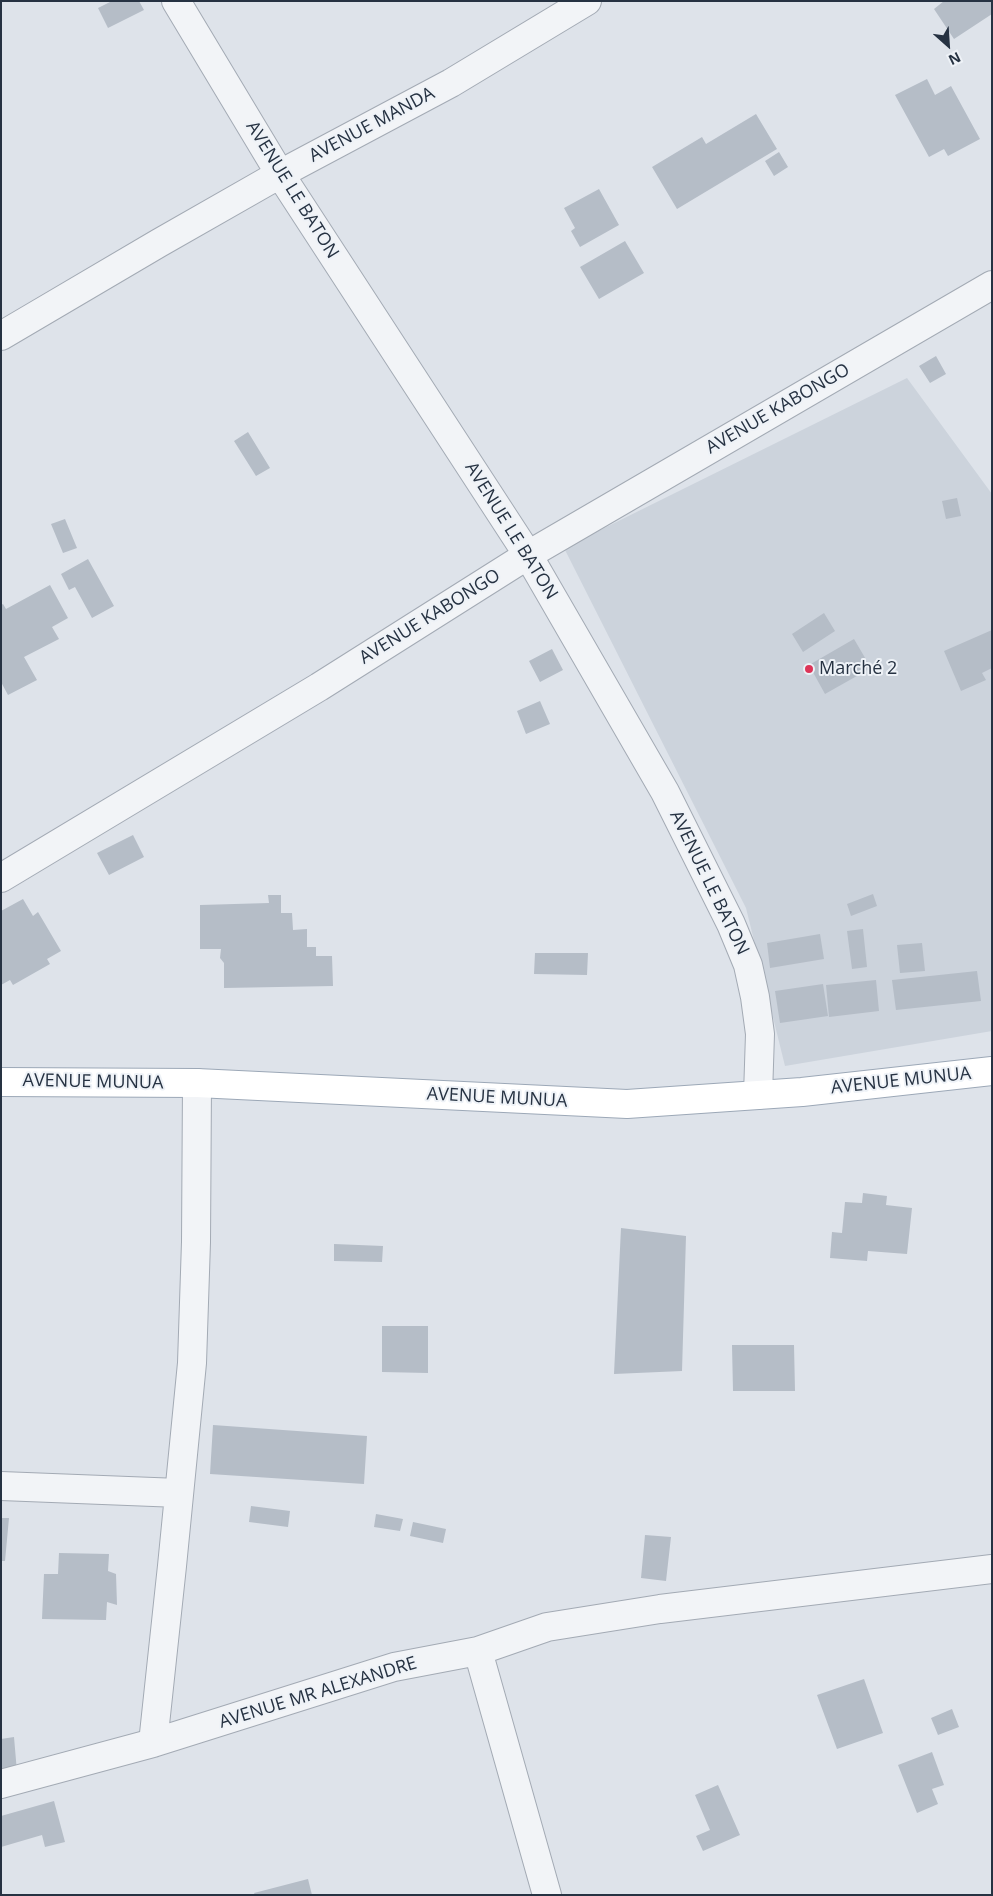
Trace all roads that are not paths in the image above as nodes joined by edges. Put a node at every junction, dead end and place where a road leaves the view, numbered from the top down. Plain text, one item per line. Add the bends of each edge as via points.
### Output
1 (176, 1) edge
2 (586, 1) edge
3 (280, 174) junction
4 (992, 285) edge
5 (1, 336) edge
6 (528, 555) junction
7 (1, 878) edge
8 (992, 1071) edge
9 (1, 1082) edge
10 (197, 1083) junction
11 (758, 1095) junction
12 (1, 1486) edge
13 (179, 1493) junction
14 (992, 1569) edge
15 (478, 1650) junction
16 (153, 1743) junction
17 (1, 1784) edge
18 (547, 1895) edge

1 - 3 street, AVENUE LE BATON
2 - 3 street, AVENUE MANDA via 450,83
3 - 5 street, AVENUE MANDA
3 - 6 street, AVENUE LE BATON
4 - 6 street, AVENUE KABONGO
6 - 7 street, AVENUE KABONGO via 319,687
6 - 11 street, AVENUE LE BATON via 665,792 731,924 748,965 755,997 760,1034
8 - 11 main road, AVENUE MUNUA
9 - 10 main road, AVENUE MUNUA
10 - 11 main road, AVENUE MUNUA via 628,1104
10 - 13 street via 192,1363
12 - 13 street
13 - 16 street
14 - 15 street, AVENUE MR ALEXANDRE via 670,1608 547,1627
15 - 16 street, AVENUE MR ALEXANDRE via 394,1667
15 - 18 street
16 - 17 street, AVENUE MR ALEXANDRE

